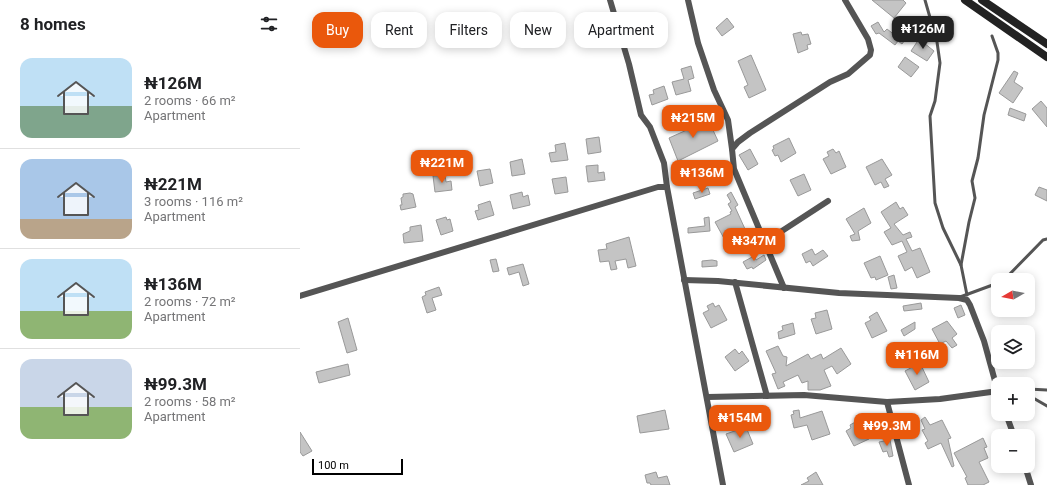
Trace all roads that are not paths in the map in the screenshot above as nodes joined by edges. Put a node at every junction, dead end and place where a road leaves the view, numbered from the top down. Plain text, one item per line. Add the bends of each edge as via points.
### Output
1 (610, 0) edge
2 (688, 0) edge
3 (845, 0) edge
4 (925, 0) edge
5 (965, 0) edge
6 (987, 1) edge
7 (992, 36) dead end
8 (1047, 44) edge
9 (1047, 57) edge
10 (732, 149) junction
11 (667, 187) junction
12 (828, 201) dead end
13 (1047, 239) edge
14 (765, 242) junction
15 (961, 265) junction
16 (1011, 273) edge
17 (684, 280) junction
18 (735, 282) junction
19 (991, 286) edge
20 (784, 288) junction
21 (966, 295) junction
22 (300, 296) edge
23 (959, 298) junction
24 (994, 377) edge
25 (1035, 389) edge
26 (1047, 390) edge
27 (991, 392) edge
28 (767, 396) junction
29 (708, 397) junction
30 (1035, 399) edge
31 (887, 402) junction
32 (1047, 406) edge
33 (1027, 473) edge
34 (723, 485) edge
35 (909, 485) edge
36 (1031, 485) edge

1 - 11 street via 641,115 650,127 664,163
2 - 10 street via 698,43 714,90 728,120
3 - 10 street via 868,39 870,56 848,74 830,82 750,133
4 - 15 lane via 940,63 935,101 930,116 935,203 943,228
5 - 9 main road
6 - 8 main road
7 - 15 lane via 998,60 984,115 972,181 975,198
10 - 14 street via 734,169
11 - 17 street
11 - 22 street via 658,187 575,211
12 - 14 street
13 - 16 lane via 1042,240
14 - 20 street
15 - 21 lane
17 - 18 street
17 - 29 street
18 - 20 street
18 - 28 street
19 - 21 lane
20 - 23 street
21 - 23 lane
23 - 24 street via 967,300 970,305
25 - 26 lane
27 - 31 street via 940,399
28 - 29 street
28 - 31 street via 804,395
29 - 34 street
30 - 32 lane
31 - 35 street
33 - 36 street

